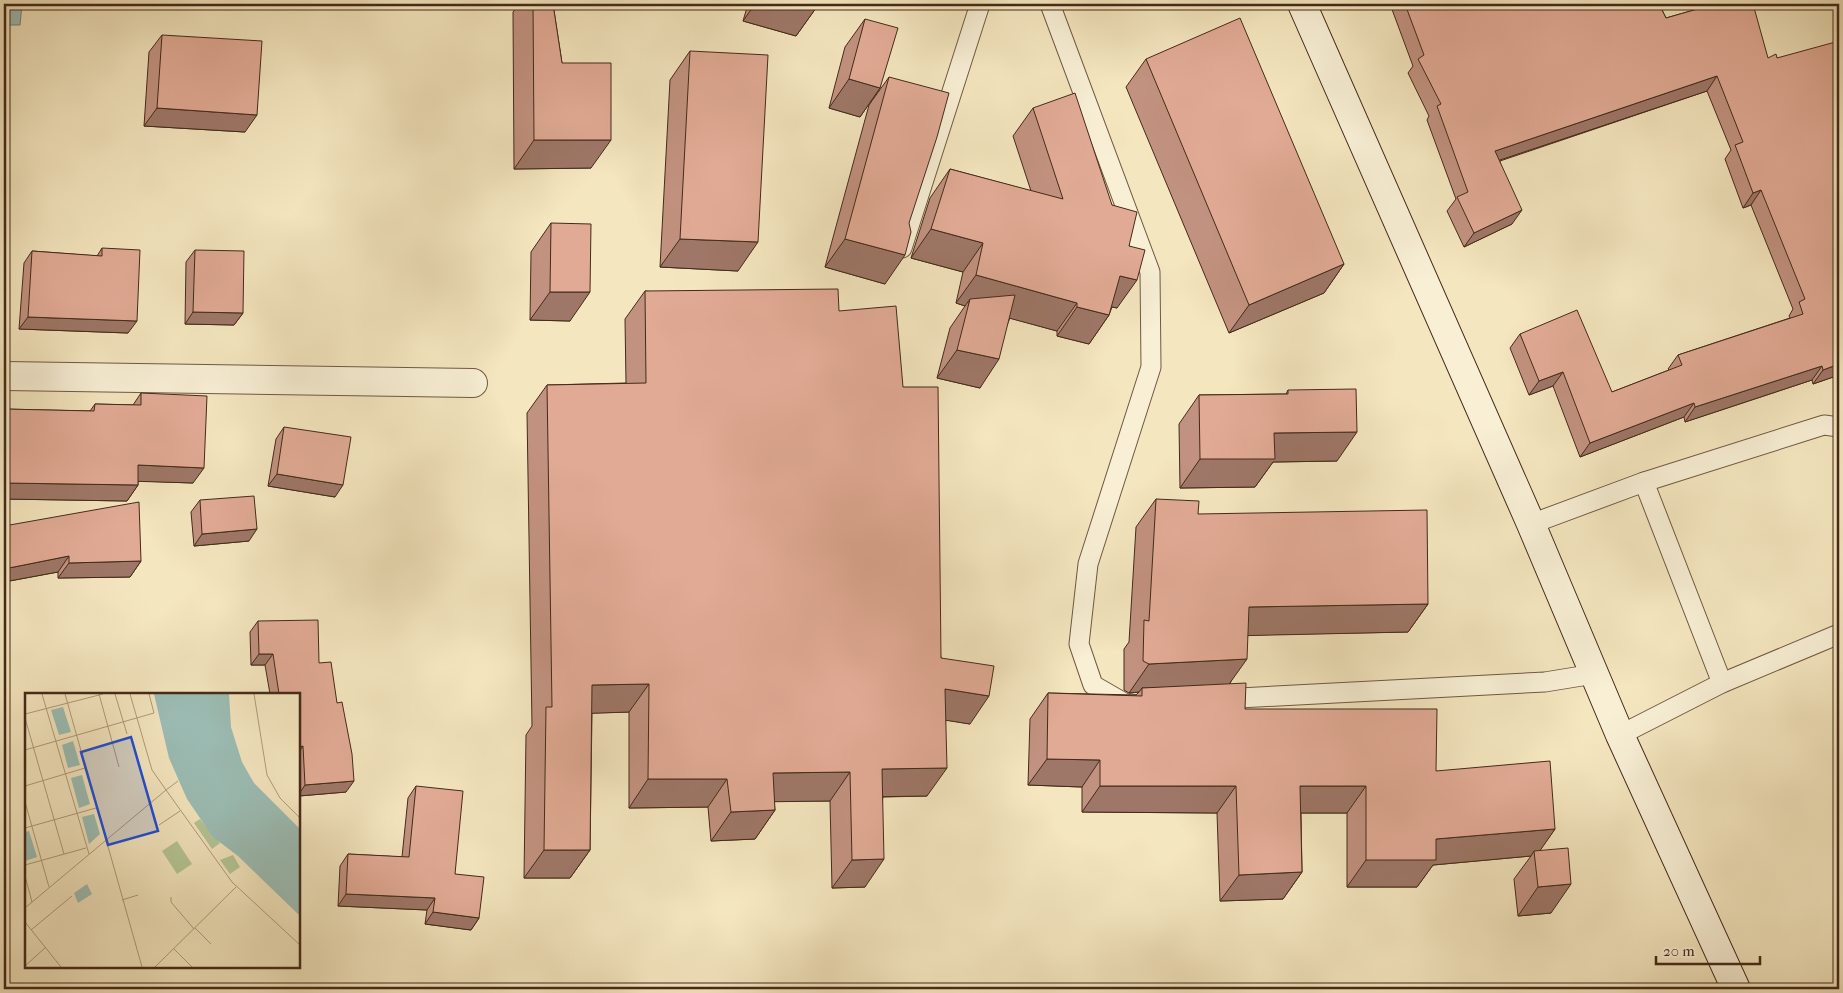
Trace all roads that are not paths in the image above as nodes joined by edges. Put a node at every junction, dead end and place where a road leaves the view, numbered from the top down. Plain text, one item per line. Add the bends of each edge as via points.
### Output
1 (980, 4) edge
2 (1050, 4) edge
3 (1302, 4) edge
4 (900, 255) edge
5 (4, 376) edge
6 (473, 383) dead end
7 (1839, 427) edge
8 (1644, 482) junction
9 (1532, 524) junction
10 (1839, 634) edge
11 (1594, 674) junction
12 (1722, 683) junction
13 (1206, 700) edge
14 (1146, 703) edge
15 (1620, 735) junction
16 (1736, 989) edge

1 - 4 lane
2 - 14 lane via 1150,272 1151,367 1088,564 1079,644 1093,685 1126,704
3 - 9 main road
5 - 6 main road
7 - 8 lane via 1824,425
8 - 9 lane
8 - 12 lane
9 - 11 main road
10 - 12 lane
11 - 13 lane via 1545,682
11 - 15 main road
12 - 15 lane
15 - 16 main road

